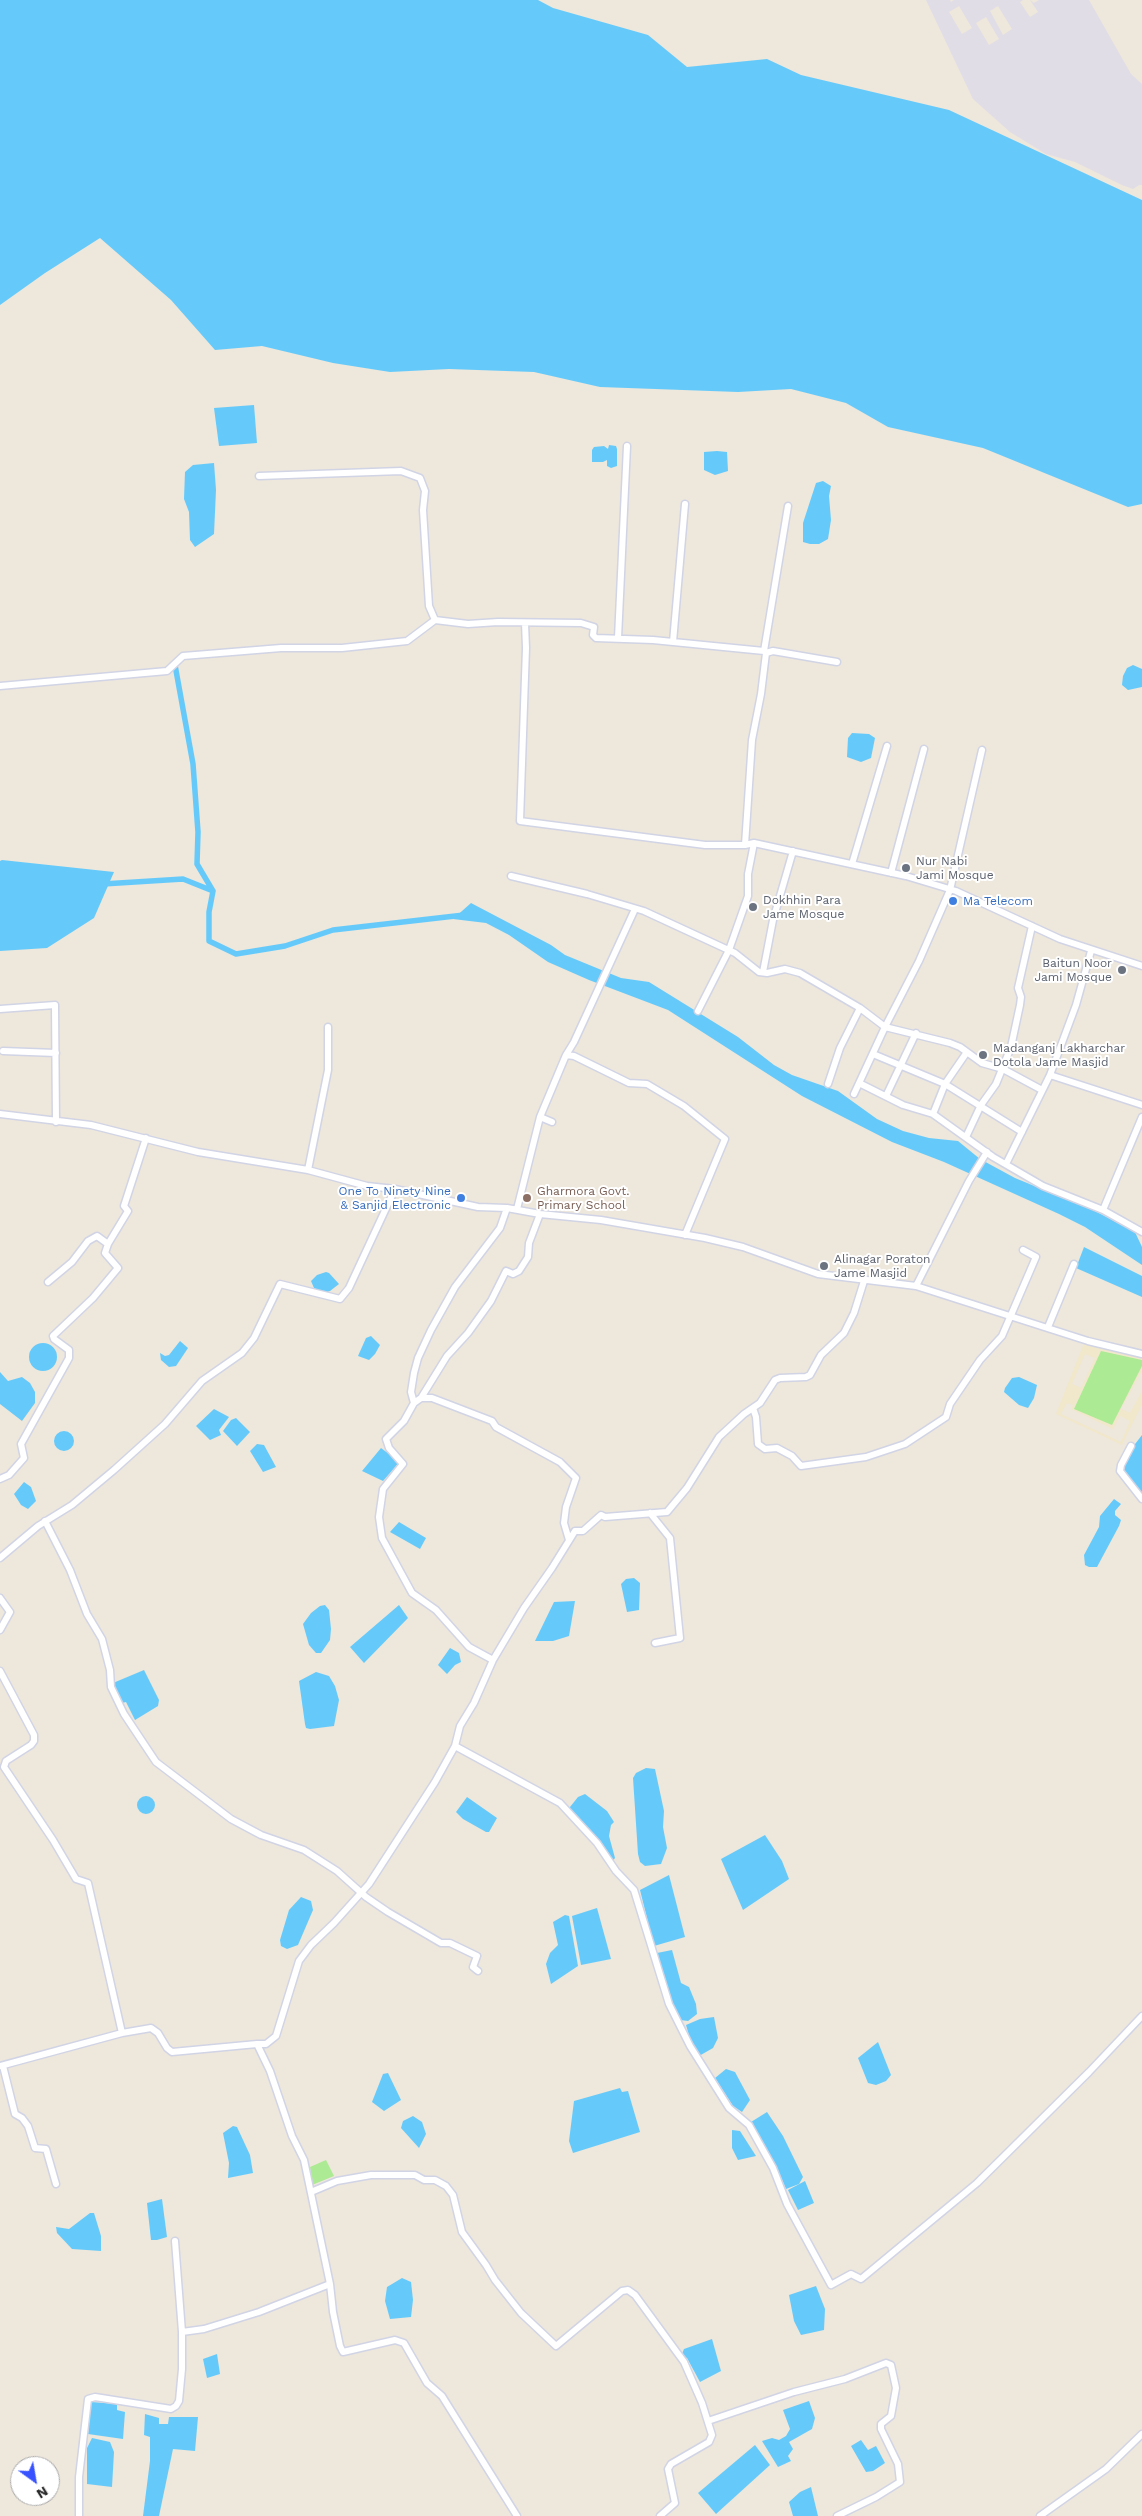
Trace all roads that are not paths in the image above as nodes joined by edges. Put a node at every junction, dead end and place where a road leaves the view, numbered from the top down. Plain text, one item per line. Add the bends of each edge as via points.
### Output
1 (627, 446) dead end
2 (258, 476) dead end
3 (685, 504) dead end
4 (788, 506) dead end
5 (435, 620) junction
6 (525, 623) junction
7 (618, 638) junction
8 (673, 642) junction
9 (765, 652) junction
10 (838, 662) dead end
11 (0, 686) edge
12 (887, 746) dead end
13 (924, 749) dead end
14 (982, 750) dead end
15 (754, 843) junction
16 (745, 845) junction
17 (793, 851) junction
18 (852, 864) junction
19 (891, 873) junction
20 (511, 876) dead end
21 (950, 890) junction
22 (635, 908) junction
23 (1032, 926) junction
24 (729, 950) junction
25 (1091, 951) junction
26 (1142, 966) edge
27 (763, 972) junction
28 (860, 1008) junction
29 (0, 1009) edge
30 (698, 1011) dead end
31 (328, 1027) dead end
32 (885, 1027) junction
33 (916, 1033) junction
34 (3, 1051) dead end
35 (967, 1052) junction
36 (56, 1054) junction
37 (873, 1054) junction
38 (566, 1055) junction
39 (901, 1064) junction
40 (1003, 1069) junction
41 (1050, 1075) junction
42 (828, 1084) dead end
43 (859, 1084) junction
44 (945, 1084) junction
45 (1042, 1090) junction
46 (854, 1094) dead end
47 (886, 1096) junction
48 (981, 1105) junction
49 (1142, 1105) edge
50 (0, 1114) edge
51 (933, 1114) junction
52 (540, 1117) junction
53 (1142, 1117) edge
54 (56, 1122) junction
55 (552, 1122) dead end
56 (1022, 1132) junction
57 (966, 1137) junction
58 (146, 1138) junction
59 (986, 1154) junction
60 (1006, 1164) junction
61 (308, 1170) junction
62 (395, 1189) junction
63 (507, 1208) junction
64 (517, 1209) junction
65 (1103, 1210) junction
66 (540, 1214) junction
67 (1142, 1232) edge
68 (685, 1235) junction
69 (108, 1244) junction
70 (1023, 1250) dead end
71 (1074, 1264) dead end
72 (864, 1281) junction
73 (48, 1282) dead end
74 (916, 1286) junction
75 (1012, 1317) junction
76 (1048, 1327) junction
77 (1142, 1354) edge
78 (421, 1398) junction
79 (414, 1403) junction
80 (753, 1408) junction
81 (1131, 1446) dead end
82 (0, 1479) edge
83 (1142, 1498) edge
84 (650, 1513) junction
85 (45, 1521) junction
86 (569, 1540) junction
87 (0, 1558) edge
88 (0, 1598) edge
89 (0, 1630) edge
90 (655, 1642) dead end
91 (493, 1660) junction
92 (0, 1671) edge
93 (454, 1746) junction
94 (362, 1892) junction
95 (478, 1971) dead end
96 (1142, 2016) edge
97 (122, 2033) junction
98 (257, 2044) junction
99 (2, 2066) edge
100 (56, 2184) dead end
101 (311, 2192) junction
102 (176, 2240) dead end
103 (330, 2284) junction
104 (182, 2332) junction
105 (708, 2421) junction
106 (1142, 2434) edge
107 (79, 2516) edge
108 (517, 2516) edge
109 (660, 2516) edge
110 (838, 2516) edge
111 (1040, 2516) edge

1 - 7 street
2 - 5 street via 401,471 420,478 425,491 423,510 429,606
3 - 8 street
4 - 9 street
5 - 6 street via 468,624
5 - 11 street via 407,640 342,648 281,648 183,656 167,671
6 - 7 street via 581,624 594,627 596,638
6 - 16 street via 520,821 618,832 667,842
7 - 8 street
8 - 9 street
9 - 10 street
9 - 16 street via 752,740
12 - 18 street
13 - 19 street
14 - 21 street
15 - 16 street
15 - 17 street
15 - 24 street via 748,896
17 - 18 street
17 - 27 street via 773,920
18 - 19 street
19 - 21 street
20 - 22 street
21 - 23 street
21 - 32 street via 919,962
22 - 24 street
22 - 38 street
23 - 25 street
23 - 40 street via 1018,988 1021,997 1018,1026
24 - 27 street via 754,970
24 - 30 street
25 - 26 street
25 - 41 street via 1076,1005
27 - 28 street via 786,969 800,973
28 - 32 street
28 - 42 street via 840,1048
29 - 36 street via 55,1005
31 - 61 street via 328,1070
32 - 33 street
32 - 37 street
33 - 35 street
33 - 39 street
34 - 36 street
35 - 40 street via 982,1063
35 - 44 street
36 - 54 street
37 - 39 street
37 - 43 street
38 - 52 street
38 - 68 street via 629,1082 648,1084 684,1106 724,1139
39 - 44 street
39 - 47 street
40 - 45 street
40 - 48 street
41 - 45 street
41 - 49 street
43 - 46 street
43 - 47 street
44 - 48 street
44 - 51 street
45 - 56 street
47 - 51 street
48 - 56 street
48 - 57 street
50 - 54 street
51 - 57 street
52 - 55 street
52 - 64 street
53 - 65 street
54 - 58 street via 91,1124
56 - 60 street
57 - 59 street
58 - 61 street via 198,1152
58 - 69 street via 124,1206 128,1211
59 - 60 street
59 - 74 street via 968,1180
60 - 65 street via 1043,1186
61 - 62 street via 367,1186
62 - 63 street via 478,1207
62 - 85 street via 340,1299 280,1284 254,1338 242,1353 202,1381 165,1424 114,1470
63 - 64 street
63 - 79 street via 500,1228 455,1288 431,1330 414,1374 411,1392
64 - 66 street
65 - 67 street
66 - 68 street via 601,1220
66 - 78 street via 529,1243 528,1257 519,1271 513,1274 506,1271 491,1301 447,1356
68 - 72 street via 743,1247 818,1274
69 - 73 street via 96,1236 88,1241 72,1262
69 - 82 street via 105,1253 118,1268 93,1298 53,1336 69,1350 70,1358 21,1444 24,1458 9,1475
70 - 75 street via 1036,1257
71 - 76 street
72 - 74 street
72 - 80 street via 844,1333 821,1355 810,1375 778,1378
74 - 75 street
75 - 76 street
75 - 80 street via 1002,1336 980,1360 950,1404 946,1417 905,1444 866,1457 801,1466 792,1456 777,1448 758,1444
76 - 77 street
78 - 79 street
78 - 86 street via 432,1398 492,1421 496,1428 560,1462 576,1478 564,1523
79 - 91 street via 404,1421 386,1439 389,1448 403,1464 383,1489 380,1499 382,1538 412,1593 436,1610 470,1647
80 - 84 street via 719,1437 687,1488 670,1508 664,1513
81 - 83 street via 1120,1471
84 - 86 street via 598,1516
84 - 90 street via 670,1538 680,1638
85 - 87 street
85 - 94 street via 102,1639 111,1687 124,1714 156,1762 230,1819 261,1835 304,1850
86 - 91 street
88 - 89 street via 10,1612
91 - 93 street via 460,1726
92 - 97 street via 34,1735 31,1745 6,1761 6,1774 76,1879 88,1883
93 - 94 street via 435,1782
93 - 96 street via 560,1803 634,1890 669,2004 690,2046 729,2108 749,2125 830,2285 851,2274 861,2279 977,2183
94 - 95 street via 388,1912 441,1943 477,1956 473,1968
94 - 98 street via 299,1961 276,2036 266,2044
97 - 98 street via 151,2028 172,2052
97 - 99 street
98 - 101 street via 304,2160
99 - 100 street via 15,2114 28,2126 35,2148 46,2149
101 - 103 street
101 - 105 street via 337,2181 371,2175 415,2175 446,2186 453,2195 462,2232 495,2280 521,2313 556,2346 622,2291 635,2294 684,2362 695,2382
102 - 104 street
103 - 104 street via 259,2312 204,2329
103 - 108 street via 343,2352 395,2340 404,2343 427,2383 442,2396
104 - 107 street via 182,2369 176,2406 171,2409 95,2397 88,2399 79,2477
105 - 109 street via 711,2440 668,2469 675,2503
105 - 110 street via 794,2392 845,2379 886,2363 891,2365 896,2388 891,2416 881,2424 881,2429 898,2464 900,2482
106 - 111 street via 1106,2468

